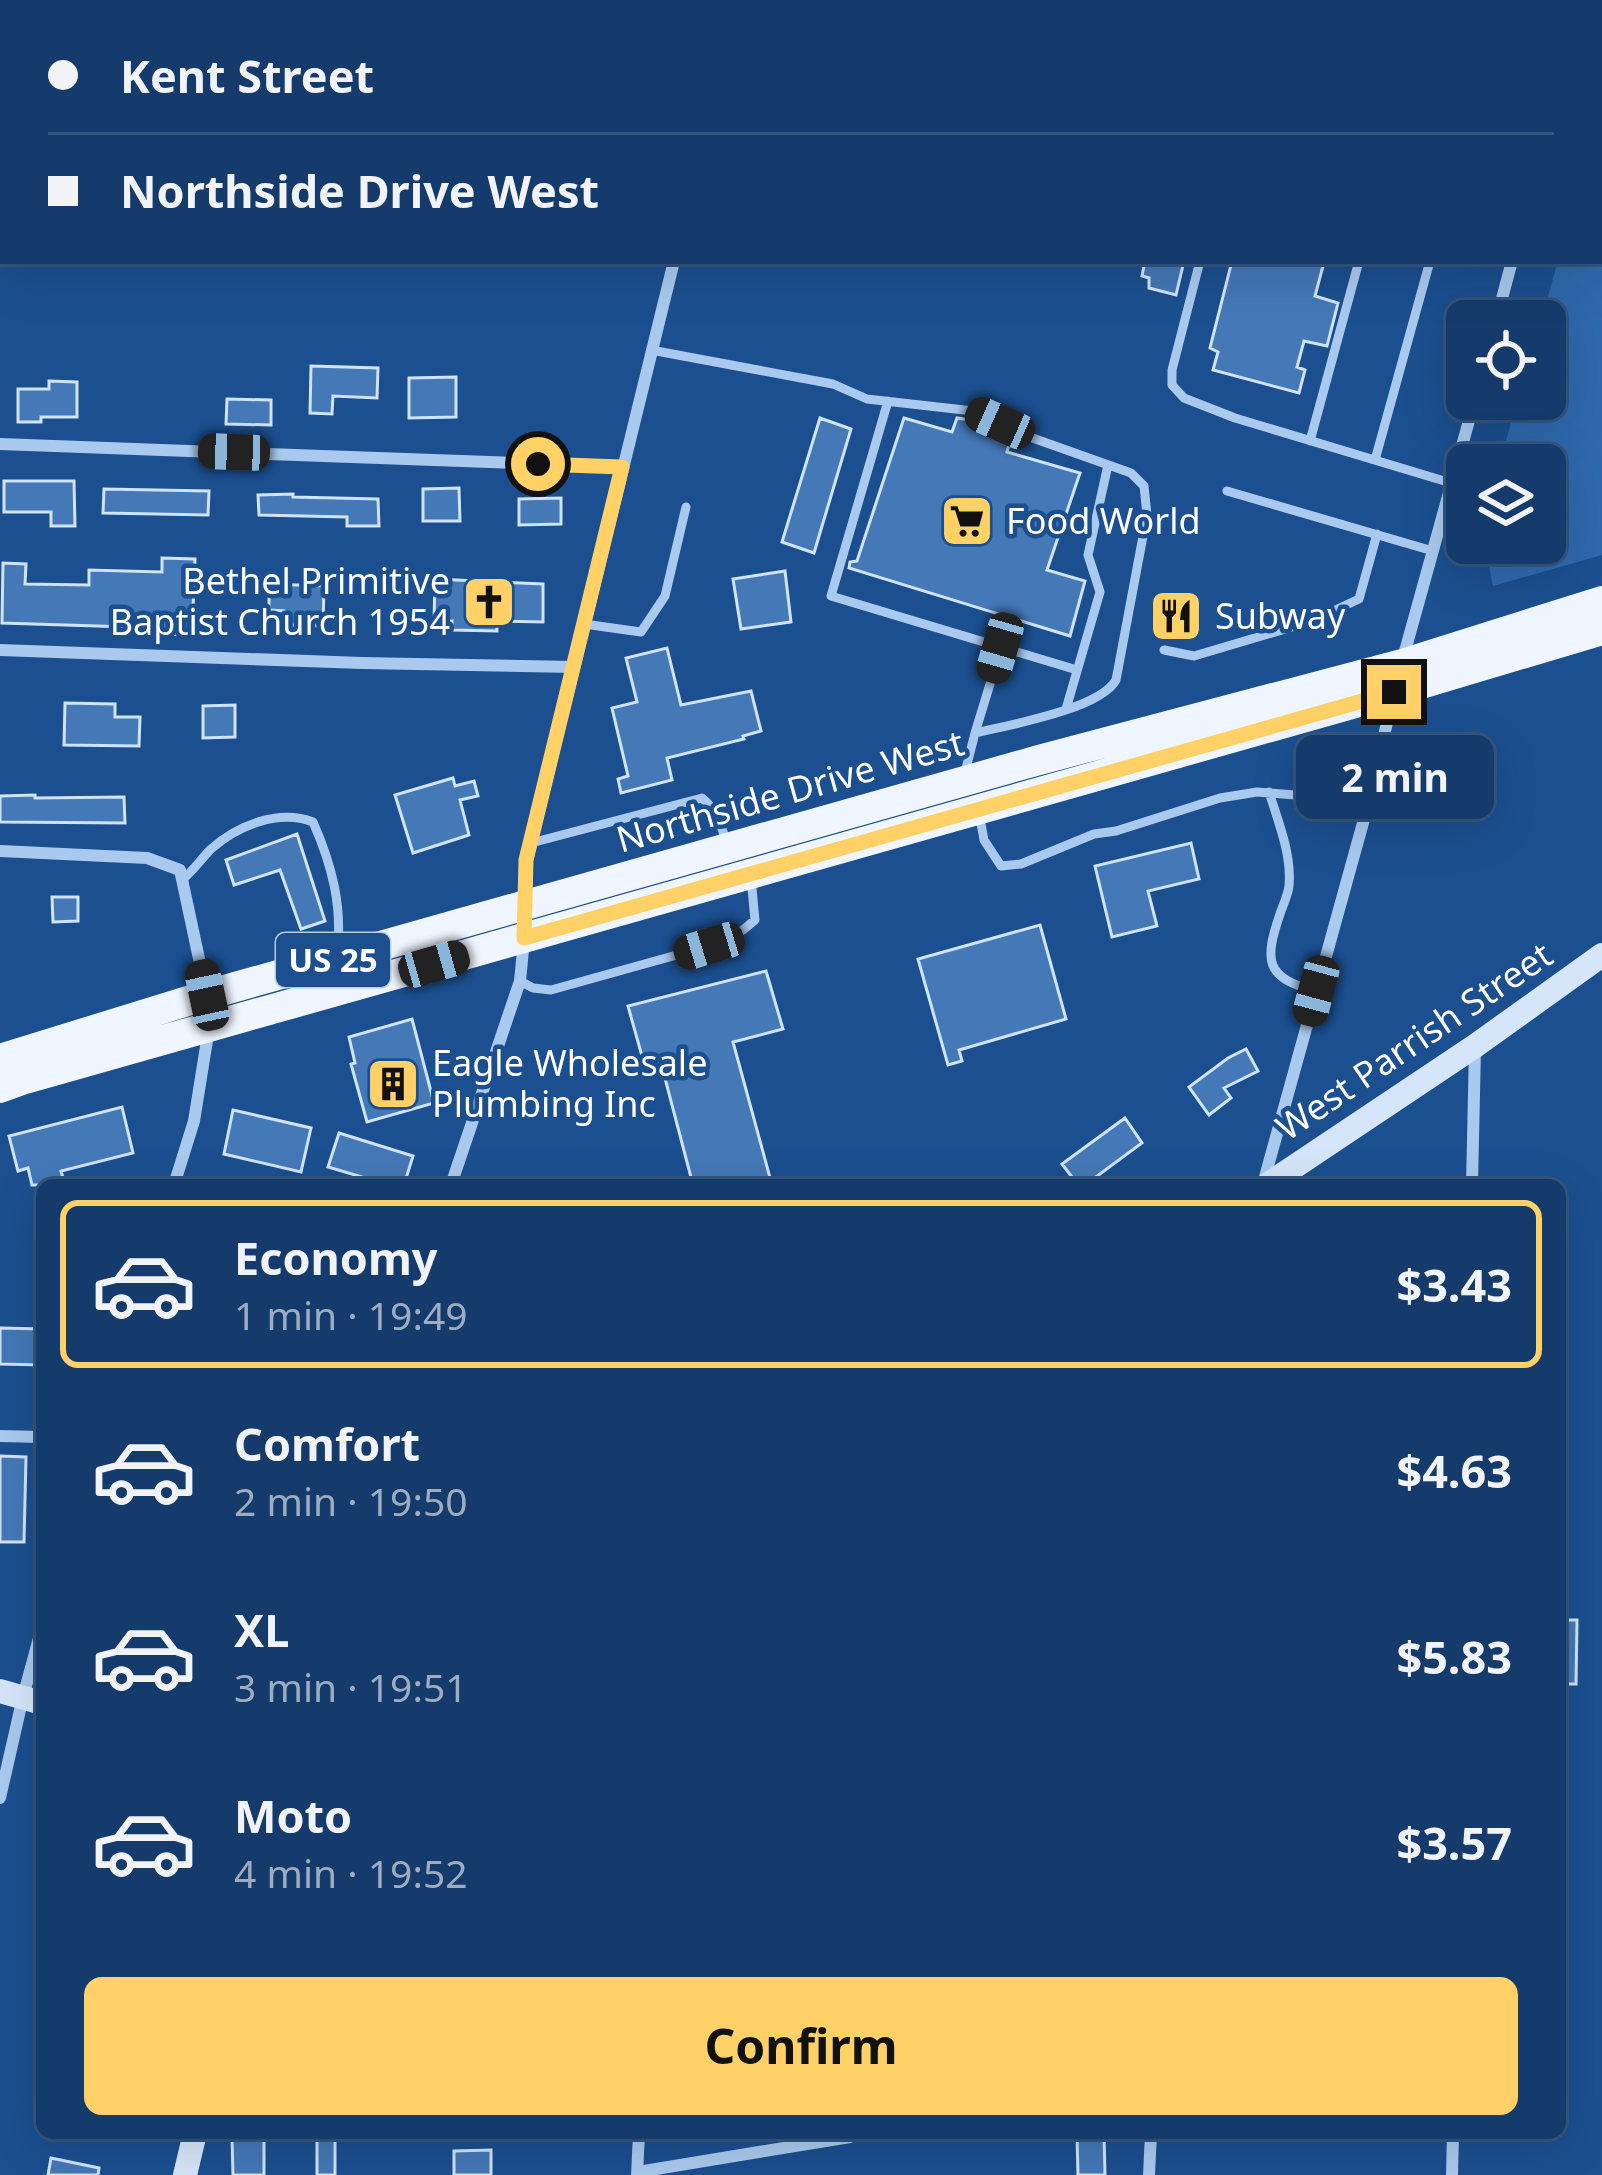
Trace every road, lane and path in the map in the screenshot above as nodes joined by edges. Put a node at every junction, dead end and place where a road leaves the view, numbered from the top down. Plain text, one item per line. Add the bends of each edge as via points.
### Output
1 (673, 264) edge
2 (1199, 264) edge
3 (1358, 264) edge
4 (1429, 264) edge
5 (1511, 264) edge
6 (1502, 300) edge
7 (652, 350) junction
8 (888, 401) junction
9 (1310, 441) junction
10 (0, 444) edge
11 (1376, 460) junction
12 (1108, 465) junction
13 (622, 467) junction
14 (1446, 481) edge
15 (1227, 490) dead end
16 (1446, 502) edge
17 (686, 507) dead end
18 (1377, 535) junction
19 (1433, 550) junction
20 (1602, 601) edge
21 (584, 624) junction
22 (1602, 630) edge
23 (1000, 648) junction
24 (0, 650) edge
25 (1164, 650) dead end
26 (574, 667) junction
27 (1077, 670) junction
28 (1398, 678) junction
29 (1066, 709) junction
30 (975, 733) junction
31 (963, 782) junction
32 (1269, 792) junction
33 (979, 810) junction
34 (1366, 812) junction
35 (531, 843) junction
36 (728, 849) junction
37 (0, 850) edge
38 (751, 872) junction
39 (183, 879) junction
40 (526, 907) junction
41 (524, 938) junction
42 (1602, 955) edge
43 (336, 959) junction
44 (520, 981) junction
45 (1316, 991) junction
46 (207, 995) junction
47 (209, 1027) junction
48 (1475, 1046) junction
49 (0, 1059) edge
50 (0, 1088) edge
51 (176, 1179) edge
52 (453, 1179) edge
53 (1267, 1179) edge
54 (1274, 1179) edge
55 (1472, 1179) edge
56 (0, 1436) edge
57 (36, 1437) edge
58 (36, 1648) edge
59 (22, 1697) edge
60 (0, 1798) edge
61 (194, 2139) edge
62 (639, 2139) edge
63 (839, 2139) edge
64 (1150, 2139) edge
65 (1453, 2139) edge
66 (638, 2174) edge
67 (185, 2175) edge
68 (1149, 2175) edge
69 (1452, 2175) edge

1 - 7 street
2 - 9 lane via 1172,385 1184,398
3 - 9 lane
4 - 11 lane
5 - 6 street
7 - 8 lane
7 - 13 street
8 - 12 lane via 973,411
8 - 23 lane via 831,596
9 - 11 lane
10 - 13 street
11 - 14 lane
12 - 27 lane via 1088,555 1100,592
12 - 29 lane via 1144,486 1147,515 1116,680 1110,692
13 - 21 street
15 - 18 lane
16 - 19 street
17 - 21 lane via 665,596 640,632
18 - 19 lane
18 - 25 lane via 1360,599 1346,608 1194,656
19 - 28 street
20 - 28 main road, Northside Drive West / US 25
21 - 26 street
22 - 28 main road, Northside Drive West / US 25
23 - 27 lane
23 - 30 lane
24 - 26 street
26 - 35 street
27 - 29 lane
28 - 31 main road, Northside Drive West / US 25
28 - 33 main road, Northside Drive West / US 25
28 - 34 street
29 - 30 lane
30 - 31 lane
31 - 36 main road, Northside Drive West / US 25
32 - 33 lane via 1220,798 1001,866 984,840
32 - 34 lane via 1320,796
32 - 45 lane via 1289,889 1270,959 1279,977
33 - 38 main road, Northside Drive West / US 25
34 - 45 street
35 - 36 lane via 702,798 719,818
35 - 40 street
36 - 40 main road, Northside Drive West / US 25
37 - 39 street via 147,858 180,870
38 - 41 main road, Northside Drive West / US 25
38 - 44 lane via 755,920 726,938 550,990
39 - 43 lane via 251,824 287,815 313,822 336,889
39 - 46 street
40 - 41 street
40 - 43 main road, Northside Drive West / US 25
41 - 44 street
41 - 47 main road, Northside Drive West / US 25
42 - 48 street, West Parrish Street
43 - 46 main road, Northside Drive West / US 25
44 - 52 street
45 - 53 street
46 - 47 street
46 - 49 main road, Northside Drive West / US 25
47 - 50 main road, Northside Drive West / US 25
47 - 51 street
48 - 54 street, West Parrish Street
48 - 55 street
56 - 57 street
58 - 59 street
59 - 60 street
61 - 67 street
62 - 66 street
63 - 66 street
64 - 68 street
65 - 69 street

